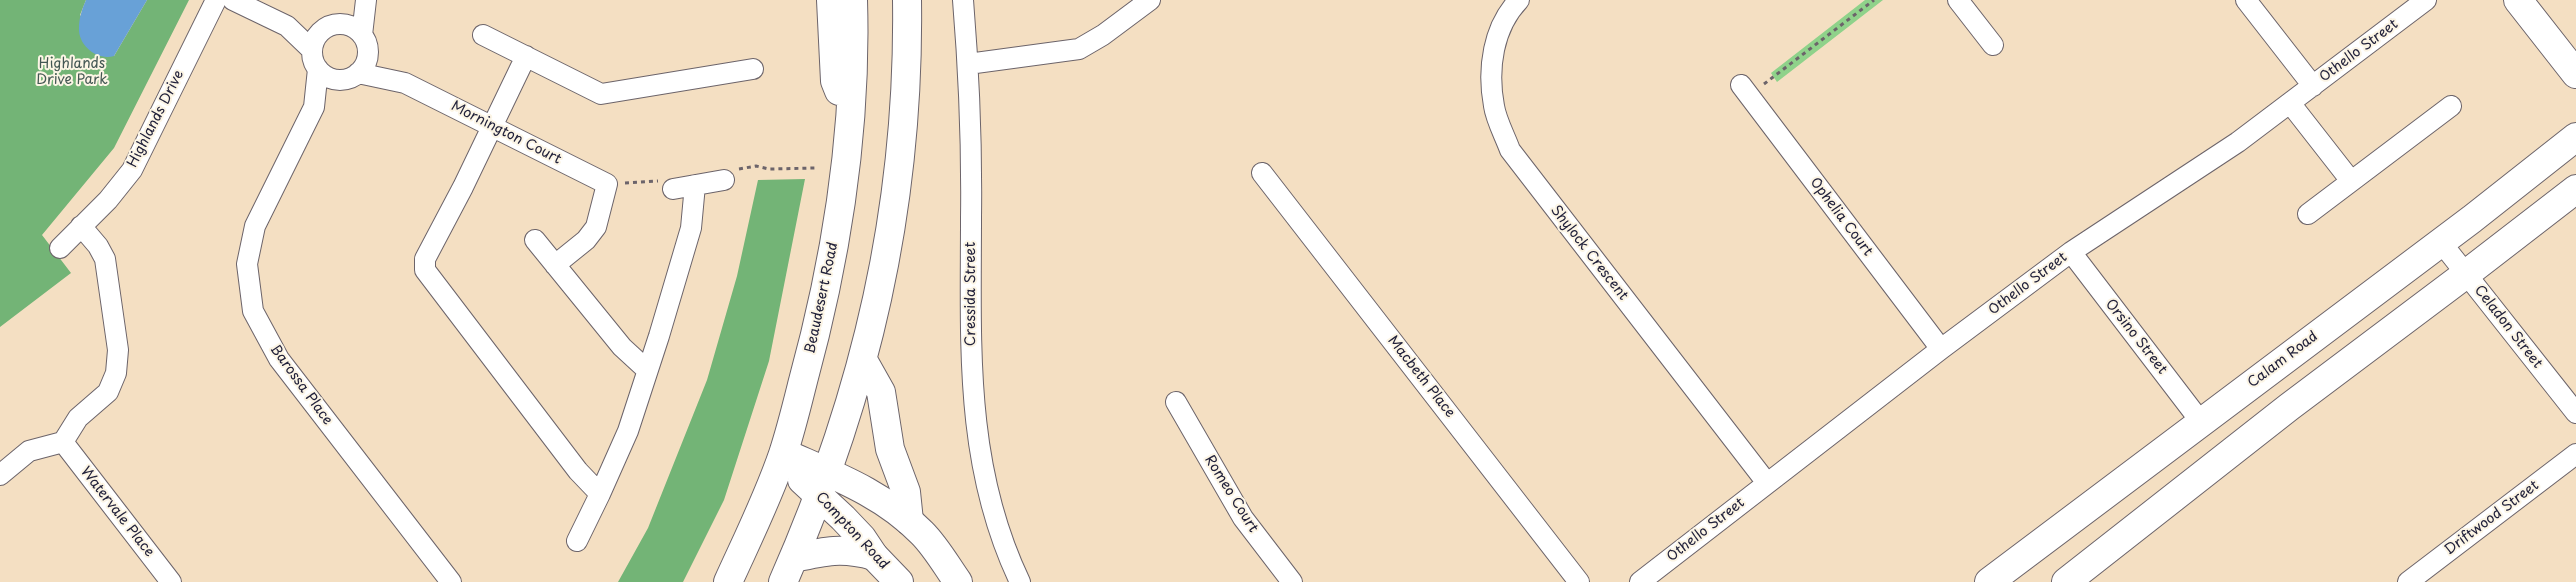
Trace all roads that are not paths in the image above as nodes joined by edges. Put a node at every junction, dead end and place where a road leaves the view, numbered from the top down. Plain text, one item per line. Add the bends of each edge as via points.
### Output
1 (216, 0) edge
2 (233, 0) edge
3 (364, 0) edge
4 (831, 0) edge
5 (853, 0) edge
6 (907, 0) edge
7 (963, 0) edge
8 (1150, 0) edge
9 (1520, 0) edge
10 (1958, 0) edge
11 (2246, 0) edge
12 (2426, 0) edge
13 (2518, 0) edge
14 (287, 26) junction
15 (331, 27) junction
16 (483, 35) dead end
17 (365, 42) junction
18 (1993, 45) dead end
19 (2564, 48) edge
20 (526, 56) junction
21 (315, 59) junction
22 (968, 64) junction
23 (753, 69) dead end
24 (2576, 74) edge
25 (351, 76) junction
26 (405, 83) junction
27 (2312, 86) junction
28 (1745, 90) road end
29 (2290, 103) junction
30 (2451, 106) dead end
31 (314, 107) junction
32 (851, 120) junction
33 (492, 127) junction
34 (2576, 137) edge
35 (1262, 173) dead end
36 (724, 180) dead end
37 (2351, 181) junction
38 (695, 186) junction
39 (673, 189) dead end
40 (2576, 189) edge
41 (2308, 214) dead end
42 (81, 226) junction
43 (535, 240) dead end
44 (2440, 242) junction
45 (60, 248) dead end
46 (2071, 252) junction
47 (556, 265) junction
48 (2466, 274) junction
49 (1941, 349) junction
50 (863, 360) junction
51 (647, 370) junction
52 (1176, 402) dead end
53 (2576, 413) edge
54 (2201, 422) junction
55 (63, 442) junction
56 (2576, 454) edge
57 (782, 457) junction
58 (0, 475) edge
59 (1767, 483) junction
60 (823, 484) junction
61 (600, 494) junction
62 (909, 521) junction
63 (577, 540) dead end
64 (874, 556) junction
65 (788, 570) edge
66 (172, 582) edge
67 (451, 582) edge
68 (728, 582) edge
69 (899, 582) edge
70 (958, 582) edge
71 (1020, 582) edge
72 (1292, 582) edge
73 (1579, 582) edge
74 (1640, 582) edge
75 (1989, 582) edge
76 (2066, 582) edge
77 (2408, 582) edge

1 - 42 street, Highlands Drive via 132,170
2 - 14 street
3 - 15 street
3 - 17 street
4 - 32 main road via 835,81
5 - 32 main road, Beaudesert Road
6 - 50 main road via 904,136 885,264
7 - 22 street, Cressida Street
8 - 22 street via 1103,36 1079,49
9 - 59 street, Shylock Crescent via 1507,12 1491,58 1494,106 1510,150
10 - 18 street
11 - 27 street
12 - 27 street, Othello Street
13 - 19 main road
14 - 15 street
14 - 21 street
15 - 17 street via 348,25
15 - 21 street via 318,35
16 - 20 street
17 - 25 street via 368,58
17 - 26 street, Mornington Court
19 - 24 main road
20 - 23 street via 601,94
20 - 33 street
21 - 25 street via 334,79
21 - 31 street, Barossa Place
22 - 71 street, Cressida Street via 972,196 971,362 975,428 987,492
25 - 26 street, Mornington Court
25 - 31 street, Barossa Place
26 - 33 street, Mornington Court
27 - 29 street, Othello Street
28 - 49 street, Ophelia Court
29 - 37 street
29 - 46 street, Othello Street via 2238,142
30 - 37 street
31 - 67 street, Barossa Place via 255,226 247,264 253,311 279,359
32 - 57 main road, Beaudesert Road via 830,272
33 - 47 street, Mornington Court via 607,184 596,227 586,240
33 - 61 street via 425,259 425,270 578,471
34 - 44 main road, Calam Road
35 - 73 street, Macbeth Place
36 - 38 street
37 - 41 street
38 - 39 street
38 - 51 street via 691,228
40 - 48 main road
42 - 45 street, Highlands Drive
42 - 55 street via 105,260 118,350 116,373 108,392 78,418
43 - 47 street
44 - 48 street, Celadon Street
44 - 54 main road, Calam Road
46 - 49 street, Othello Street
46 - 54 street, Orsino Street
47 - 51 street via 622,347
48 - 53 street, Celadon Street
48 - 76 main road via 2289,407
49 - 59 street, Othello Street
50 - 60 main road
50 - 62 main road via 881,392 890,449 906,492
51 - 61 street via 628,431
52 - 72 street, Romeo Court via 1243,518
54 - 75 main road, Calam Road
55 - 58 street via 29,451
55 - 66 street, Watervale Place
56 - 77 street, Driftwood Street
57 - 60 main road, Compton Road
57 - 68 main road, Beaudesert Road
59 - 74 street, Othello Street
60 - 62 main road, Compton Road via 876,495
60 - 64 main road, Compton Road
60 - 65 main road
61 - 63 street
62 - 70 main road, Compton Road via 933,546
64 - 65 main road via 836,549
64 - 69 main road, Compton Road

